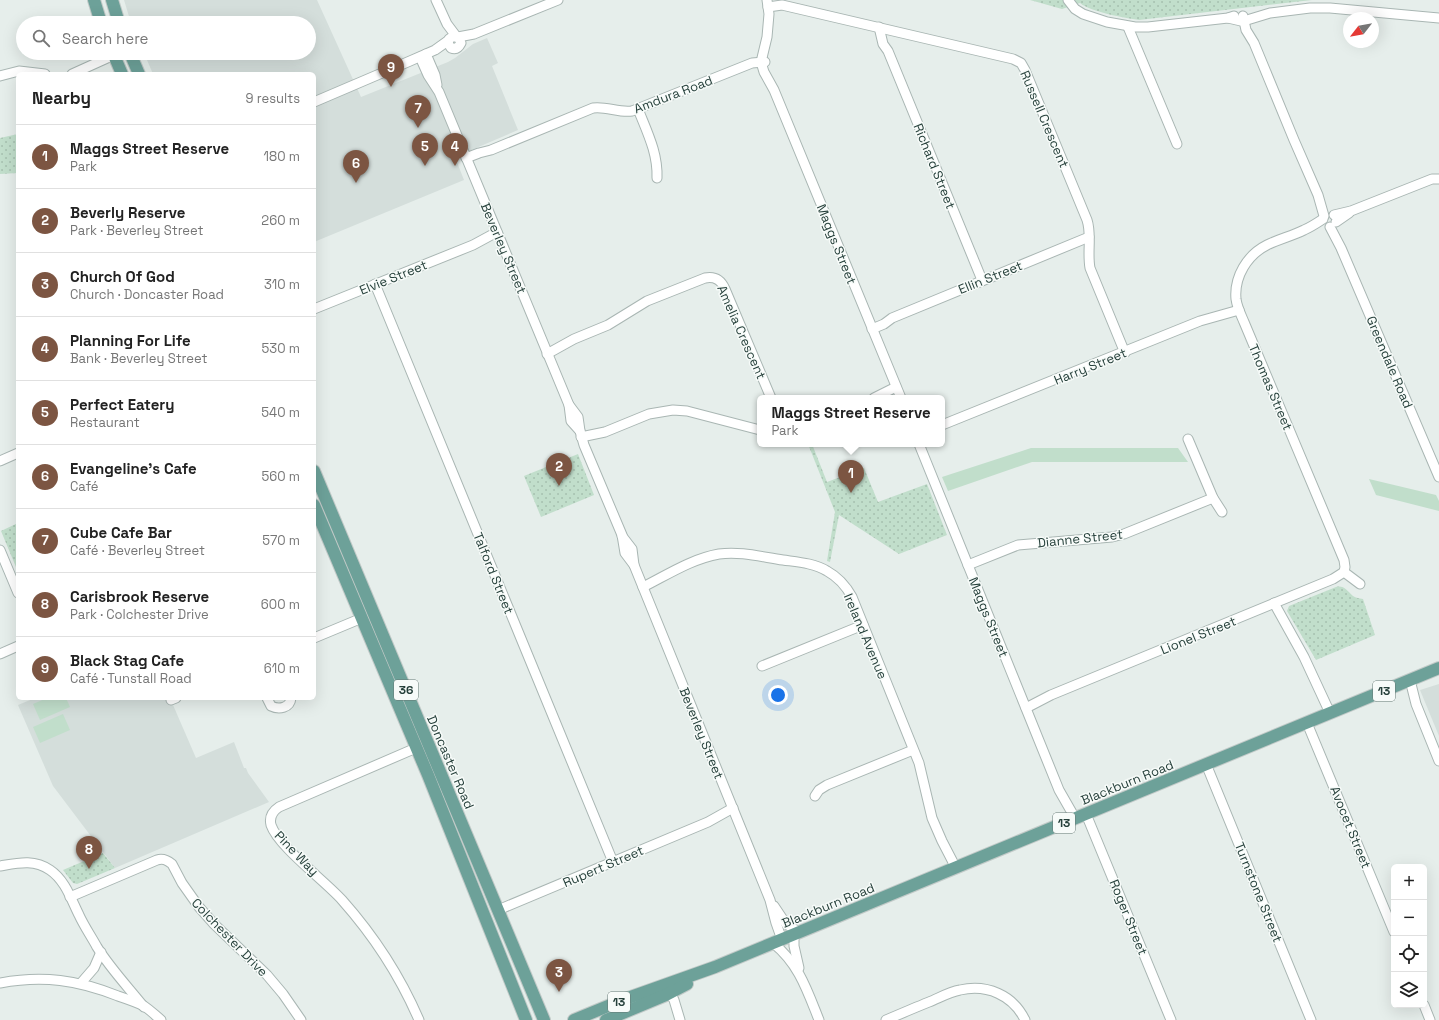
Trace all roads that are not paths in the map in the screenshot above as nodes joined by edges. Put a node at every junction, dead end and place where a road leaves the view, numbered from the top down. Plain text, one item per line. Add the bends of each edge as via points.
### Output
1 (94, 0) edge
2 (112, 0) edge
3 (436, 0) edge
4 (1068, 0) edge
5 (554, 1) edge
6 (769, 3) edge
7 (99, 16) edge
8 (117, 16) edge
9 (1439, 18) edge
10 (1244, 19) junction
11 (1128, 27) junction
12 (883, 28) junction
13 (454, 41) junction
14 (423, 55) junction
15 (763, 59) junction
16 (101, 60) edge
17 (116, 60) edge
18 (133, 60) edge
19 (28, 72) edge
20 (76, 72) edge
21 (121, 72) edge
22 (139, 72) edge
23 (0, 76) edge
24 (316, 101) edge
25 (638, 109) junction
26 (1177, 144) dead end
27 (467, 160) junction
28 (657, 178) dead end
29 (1439, 179) edge
30 (1330, 220) junction
31 (498, 234) junction
32 (1089, 236) junction
33 (982, 280) junction
34 (375, 284) junction
35 (316, 308) edge
36 (1239, 310) junction
37 (871, 326) junction
38 (546, 351) junction
39 (1125, 353) junction
40 (898, 393) edge
41 (770, 395) edge
42 (945, 424) edge
43 (757, 429) edge
44 (582, 438) junction
45 (1188, 439) dead end
46 (920, 447) edge
47 (16, 455) edge
48 (0, 461) edge
49 (316, 475) edge
50 (1439, 477) edge
51 (1213, 498) junction
52 (329, 506) junction
53 (316, 510) edge
54 (316, 512) edge
55 (1222, 512) dead end
56 (0, 550) edge
57 (968, 565) junction
58 (1344, 572) junction
59 (641, 584) junction
60 (1360, 584) dead end
61 (16, 588) edge
62 (1274, 604) junction
63 (362, 618) junction
64 (863, 625) junction
65 (316, 637) edge
66 (16, 647) edge
67 (0, 654) edge
68 (762, 666) dead end
69 (1439, 668) edge
70 (1406, 682) junction
71 (268, 700) edge
72 (291, 700) edge
73 (1025, 706) junction
74 (1330, 713) junction
75 (1307, 723) junction
76 (416, 748) junction
77 (913, 750) junction
78 (1439, 760) edge
79 (1206, 764) junction
80 (815, 796) dead end
81 (734, 812) junction
82 (1077, 818) junction
83 (613, 862) junction
84 (0, 866) edge
85 (953, 869) junction
86 (70, 897) junction
87 (770, 900) junction
88 (498, 910) junction
89 (1391, 925) edge
90 (796, 933) junction
91 (778, 941) junction
92 (101, 952) junction
93 (801, 977) junction
94 (0, 983) edge
95 (81, 983) junction
96 (667, 991) junction
97 (144, 1006) junction
98 (1425, 1008) edge
99 (521, 1014) edge
100 (161, 1020) edge
101 (301, 1020) edge
102 (419, 1020) edge
103 (526, 1020) edge
104 (544, 1020) edge
105 (574, 1020) edge
106 (606, 1020) edge
107 (679, 1020) edge
108 (819, 1020) edge
109 (886, 1020) edge
110 (1024, 1020) edge
111 (1171, 1020) edge
112 (1311, 1020) edge
113 (1430, 1020) edge

1 - 7 main road
2 - 8 main road
3 - 13 street
4 - 11 street via 1082,14
5 - 13 street
6 - 12 street, Russell Crescent
6 - 15 street via 774,20
9 - 10 street via 1310,8 1252,13
10 - 11 street via 1237,15 1148,27
10 - 30 street, Greendale Road
11 - 26 street
12 - 32 street, Russell Crescent via 1013,58 1021,63 1089,225
12 - 33 street, Richard Street via 888,51
13 - 14 street
14 - 24 street
14 - 27 street, Beverley Street via 428,76 439,92
15 - 25 street, Amdura Road
15 - 37 street, Maggs Street via 764,72 774,90
16 - 20 street
17 - 21 main road
18 - 22 main road
19 - 23 street via 19,71
25 - 27 street, Amdura Road via 628,111 593,108 491,150 481,157
25 - 28 street via 654,149
27 - 31 street, Beverley Street
29 - 30 street, Thomas Street via 1432,179
30 - 36 street, Thomas Street via 1262,247 1247,261 1236,288
30 - 50 street, Greendale Road
31 - 34 street, Elvie Street
31 - 38 street, Beverley Street
32 - 33 street, Ellin Street
32 - 39 street, Russell Crescent via 1090,268
33 - 37 street, Ellin Street via 892,318 884,324
34 - 35 street, Elvie Street
34 - 83 street, Talford Street
36 - 39 street, Harry Street via 1200,321
36 - 58 street, Thomas Street via 1344,560
37 - 40 street, Maggs Street
38 - 41 street, Amelia Crescent via 608,325 647,301 705,278 714,277 725,289
38 - 44 street, Beverley Street via 569,405 578,417
39 - 42 street, Harry Street
43 - 44 street via 692,412 673,410 649,414 605,432
44 - 59 street, Beverley Street via 622,535 632,549 634,565
45 - 51 street
46 - 57 street, Maggs Street
47 - 48 street
49 - 52 main road, Doncaster Road / 36
51 - 55 street
51 - 57 street, Dianne Street via 1124,534 1018,545
52 - 53 main road
52 - 88 main road, Doncaster Road / 36
54 - 63 main road, Doncaster Road / 36
56 - 61 street
57 - 73 street, Maggs Street
58 - 60 street
58 - 62 street, Lionel Street
59 - 64 street, Ireland Avenue via 719,554 746,554 814,566 827,570 841,582 850,593
59 - 81 street, Beverley Street
62 - 73 street, Lionel Street
62 - 74 street via 1304,657
63 - 65 street
63 - 76 main road, Doncaster Road / 36
64 - 68 street
64 - 77 street, Ireland Avenue
66 - 67 street
69 - 70 main road, Blackburn Road / 13
70 - 74 main road, Blackburn Road / 13
70 - 78 street
71 - 72 street via 272,706 279,708 287,706
73 - 82 street, Maggs Street via 1059,790
74 - 75 main road, Blackburn Road / 13
75 - 79 main road, Blackburn Road / 13
75 - 89 street, Avocet Street
76 - 99 main road, Doncaster Road / 36 via 473,884
76 - 102 street, Pine Way via 276,809 270,821 282,841 341,899 374,938
77 - 80 street via 827,785
77 - 85 street, Ireland Avenue via 930,813
79 - 82 main road, Blackburn Road / 13
79 - 112 street, Turnstone Street
81 - 83 street, Rupert Street
81 - 87 street, Beverley Street
82 - 85 main road, Blackburn Road / 13
82 - 111 street, Roger Street
83 - 88 street, Rupert Street
84 - 86 street via 26,862 42,865 59,878
85 - 90 main road, Blackburn Road / 13
86 - 92 street
86 - 101 street, Colchester Drive via 157,860 166,860 172,864 182,884 206,915 267,975
87 - 90 street, Beverley Street via 786,924
87 - 91 street, Beverley Street
88 - 104 main road, Doncaster Road / 36
90 - 91 main road, Blackburn Road / 13
90 - 93 street, Beverley Street via 794,946
91 - 93 street, Beverley Street
91 - 96 main road, Blackburn Road / 13 via 715,967
92 - 95 street via 94,968
92 - 97 street
93 - 108 street, Beverley Street
94 - 95 street via 33,979
95 - 97 street
96 - 105 main road, Blackburn Road / 13 via 625,999
96 - 106 main road, Blackburn Road / 13
96 - 107 street
97 - 100 street
98 - 113 street
99 - 103 main road, Doncaster Road / 36
109 - 110 street via 958,990 980,988 1008,998 1018,1008

